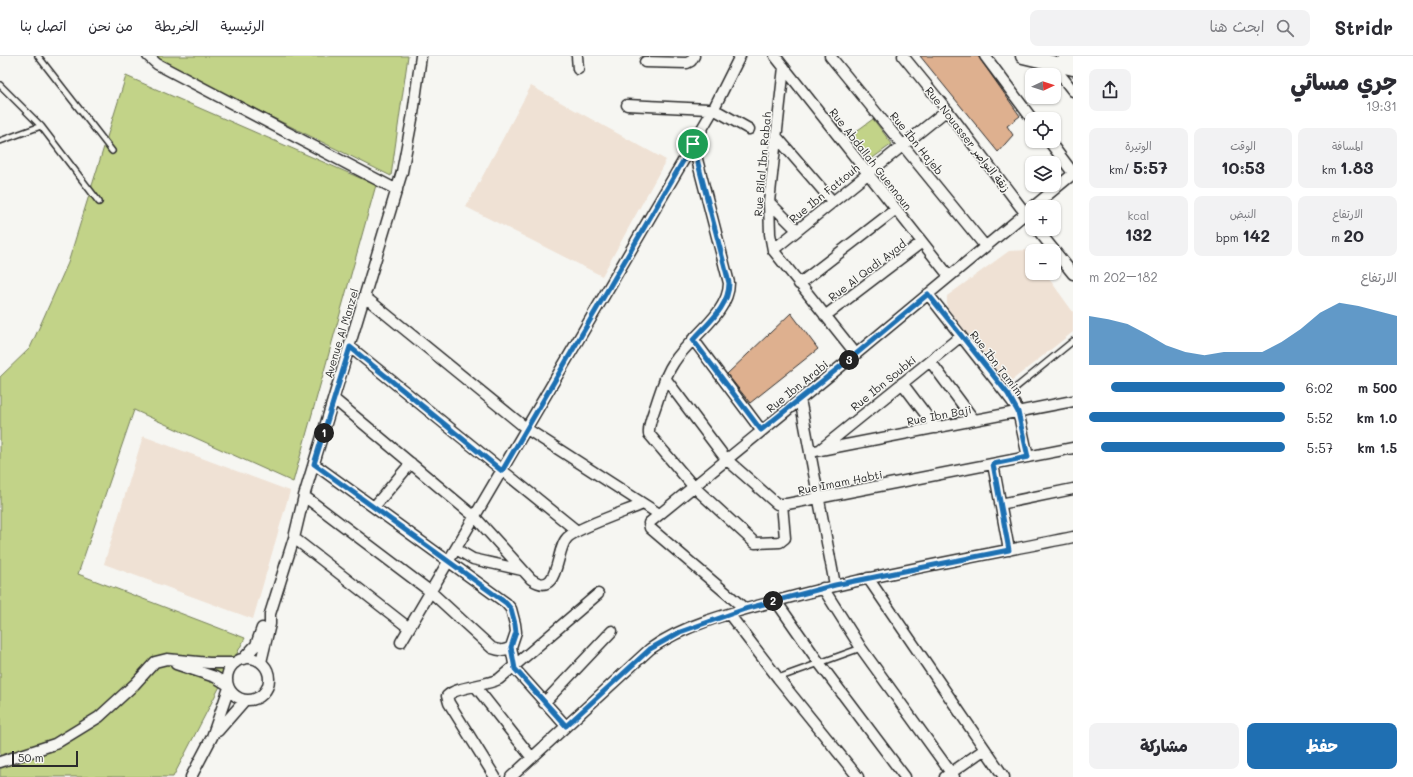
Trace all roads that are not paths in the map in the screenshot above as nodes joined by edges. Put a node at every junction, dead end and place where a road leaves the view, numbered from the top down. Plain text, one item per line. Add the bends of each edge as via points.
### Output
1 (38, 56) edge
2 (148, 56) edge
3 (421, 56) edge
4 (577, 56) edge
5 (694, 56) edge
6 (740, 56) edge
7 (775, 56) edge
8 (830, 56) edge
9 (903, 56) edge
10 (985, 56) edge
11 (1023, 56) edge
12 (1066, 56) edge
13 (1073, 58) edge
14 (645, 62) dead end
15 (1051, 63) junction
16 (784, 67) junction
17 (1073, 68) edge
18 (578, 69) dead end
19 (0, 85) edge
20 (1073, 91) edge
21 (627, 105) dead end
22 (712, 110) junction
23 (947, 110) junction
24 (1027, 112) edge
25 (41, 126) junction
26 (749, 129) dead end
27 (776, 136) junction
28 (0, 141) edge
29 (693, 144) junction
30 (904, 145) junction
31 (1054, 148) edge
32 (112, 151) dead end
33 (868, 173) junction
34 (1073, 174) edge
35 (397, 190) junction
36 (1042, 200) edge
37 (99, 202) dead end
38 (769, 202) junction
39 (833, 202) junction
40 (1025, 204) edge
41 (896, 209) junction
42 (1025, 214) edge
43 (797, 230) junction
44 (1043, 236) edge
45 (922, 242) junction
46 (985, 246) junction
47 (773, 250) junction
48 (1073, 274) edge
49 (949, 276) junction
50 (799, 284) junction
51 (928, 294) junction
52 (365, 297) junction
53 (825, 316) junction
54 (961, 336) junction
55 (693, 340) junction
56 (1073, 341) edge
57 (350, 347) junction
58 (856, 354) junction
59 (930, 361) junction
60 (665, 378) junction
61 (902, 383) junction
62 (1008, 394) junction
63 (334, 399) junction
64 (800, 399) junction
65 (1073, 401) edge
66 (1018, 412) junction
67 (974, 420) junction
68 (936, 428) junction
69 (527, 429) junction
70 (761, 430) junction
71 (1073, 448) edge
72 (815, 451) junction
73 (1028, 457) junction
74 (726, 459) junction
75 (411, 463) junction
76 (314, 464) junction
77 (993, 464) junction
78 (502, 471) junction
79 (693, 486) junction
80 (1073, 489) edge
81 (304, 496) junction
82 (818, 498) junction
83 (643, 504) junction
84 (782, 504) junction
85 (1000, 504) junction
86 (374, 507) junction
87 (659, 514) junction
88 (475, 517) junction
89 (577, 531) junction
90 (1073, 537) edge
91 (294, 538) junction
92 (456, 549) junction
93 (1009, 550) junction
94 (449, 561) junction
95 (522, 570) junction
96 (868, 578) junction
97 (835, 585) junction
98 (823, 588) junction
99 (431, 592) junction
100 (598, 594) dead end
101 (776, 601) junction
102 (745, 609) junction
103 (270, 614) junction
104 (729, 614) junction
105 (409, 628) junction
106 (612, 631) dead end
107 (401, 642) dead end
108 (511, 647) junction
109 (861, 648) junction
110 (161, 659) junction
111 (239, 661) junction
112 (261, 662) junction
113 (820, 664) junction
114 (514, 668) junction
115 (778, 678) junction
116 (228, 686) junction
117 (476, 687) junction
118 (245, 700) junction
119 (544, 703) junction
120 (566, 726) junction
121 (212, 736) junction
122 (985, 749) junction
123 (532, 758) junction
124 (0, 762) edge
125 (950, 776) edge
126 (191, 777) edge
127 (495, 777) edge
128 (511, 777) edge
129 (858, 777) edge
130 (905, 777) edge
131 (1004, 777) edge

1 - 32 lane
2 - 35 street via 157,64
3 - 35 street, Avenue Al Manzel via 414,114
4 - 18 street
5 - 14 street via 691,62 687,63
6 - 22 street
7 - 16 street, Rue Abdallah Guennoun
8 - 30 street, Rue Ibn Hajeb
9 - 23 street, Rue Nouasser زنقة النواصر
10 - 24 street
11 - 15 main road
12 - 13 main road
15 - 17 main road
15 - 20 street
16 - 27 street, Rue Bilal Ibn Rabah
16 - 33 street, Rue Abdallah Guennoun
19 - 25 lane
21 - 22 street
22 - 26 street
22 - 29 street
23 - 30 street, Rue Ibn Fattouh
23 - 40 street, Rue Nouasser زنقة النواصر
25 - 28 lane
25 - 37 lane
27 - 38 street, Rue Bilal Ibn Rabah
27 - 39 street
29 - 55 street via 729,283 727,300 723,307
29 - 69 street
30 - 33 street, Rue Ibn Fattouh
30 - 46 street, Rue Ibn Hajeb
31 - 34 street
33 - 39 street, Rue Ibn Fattouh
33 - 41 street, Rue Abdallah Guennoun
34 - 36 street, Rue Ibn Arabi
35 - 52 street, Avenue Al Manzel
38 - 43 street
38 - 47 street, Rue Bilal Ibn Rabah
39 - 43 street, Rue Ibn Fattouh
41 - 45 street, Rue Abdallah Guennoun
41 - 50 street
42 - 46 street, Rue Ibn Arabi
43 - 47 street, Rue Ibn Fattouh
44 - 48 street
45 - 49 street, Rue Abdallah Guennoun
45 - 53 street, Rue Al Qadi Ayad
46 - 49 street, Rue Ibn Arabi
47 - 50 street, Rue Bilal Ibn Rabah
49 - 51 street, Rue Ibn Arabi
50 - 53 street, Rue Bilal Ibn Rabah
51 - 54 street, Rue Ibn Tamim
51 - 58 street, Rue Ibn Arabi
52 - 57 street, Avenue Al Manzel
52 - 69 street
53 - 58 street, Rue Bilal Ibn Rabah
54 - 59 street, Rue Ibn Soubki
54 - 62 street, Rue Ibn Tamim
55 - 60 street via 679,355
55 - 70 street
56 - 62 lane
57 - 63 street, Avenue Al Manzel
57 - 78 street
58 - 64 street, Rue Ibn Arabi
59 - 61 street, Rue Ibn Soubki
59 - 67 street
60 - 74 street
60 - 79 street via 650,423 649,434
61 - 68 street
61 - 72 street, Rue Ibn Soubki
62 - 66 street, Rue Ibn Tamim
63 - 75 street
63 - 76 street, Avenue Al Manzel
64 - 70 street, Rue Ibn Arabi
64 - 72 street
65 - 66 street, Rue Ibn Baji
66 - 67 street, Rue Ibn Baji
66 - 73 street, Rue Ibn Tamim
67 - 68 street, Rue Ibn Baji
68 - 72 street, Rue Ibn Baji
69 - 78 street
69 - 83 street
70 - 74 street, Rue Ibn Arabi
71 - 73 street, Rue Imam Habti
72 - 82 street
73 - 77 street, Rue Imam Habti
74 - 79 street, Rue Ibn Arabi
74 - 84 street via 772,501
75 - 86 street
75 - 88 street
76 - 81 street, Avenue Al Manzel
76 - 86 street
77 - 82 street, Rue Imam Habti
77 - 85 street
78 - 88 street
78 - 89 street
79 - 84 street via 751,541 760,544 780,542 785,538
79 - 87 street, Rue Ibn Arabi
80 - 85 street
81 - 91 street, Avenue Al Manzel
81 - 99 street
82 - 84 street, Rue Imam Habti
82 - 97 street
83 - 87 street
83 - 89 street
85 - 93 street
86 - 94 street
87 - 102 street, Rue Ibn Arabi via 650,521 650,528
88 - 92 street
88 - 95 street
89 - 95 street via 562,544 550,581 536,583
90 - 93 street
91 - 103 street, Avenue Al Manzel
91 - 105 street
92 - 94 street
92 - 95 street via 473,559
93 - 96 street
94 - 99 street
94 - 108 street via 511,609 516,632
96 - 97 street
96 - 122 street
97 - 98 street
98 - 101 street
98 - 109 street
99 - 105 street
99 - 108 street via 492,648 498,651
100 - 114 street
101 - 102 street
101 - 113 street
102 - 104 street
103 - 111 street, Avenue Al Manzel via 256,645
103 - 112 street, Avenue Al Manzel
104 - 115 street
104 - 120 street via 659,642
105 - 107 street
106 - 119 street
108 - 114 street
109 - 113 lane
109 - 125 street
110 - 111 street via 210,664
110 - 116 street via 207,674
110 - 124 street via 99,717 55,744
111 - 112 street via 255,659
111 - 116 street via 228,673
112 - 118 street via 269,674 268,688 259,698
113 - 115 lane
113 - 130 street
114 - 117 street via 492,683
114 - 119 street
115 - 129 street
116 - 118 street via 236,696
116 - 121 street
117 - 123 street
117 - 127 street via 454,690 447,696 447,700
118 - 121 street
119 - 120 street
120 - 123 street
121 - 126 street
122 - 125 street
122 - 131 street
123 - 128 street

